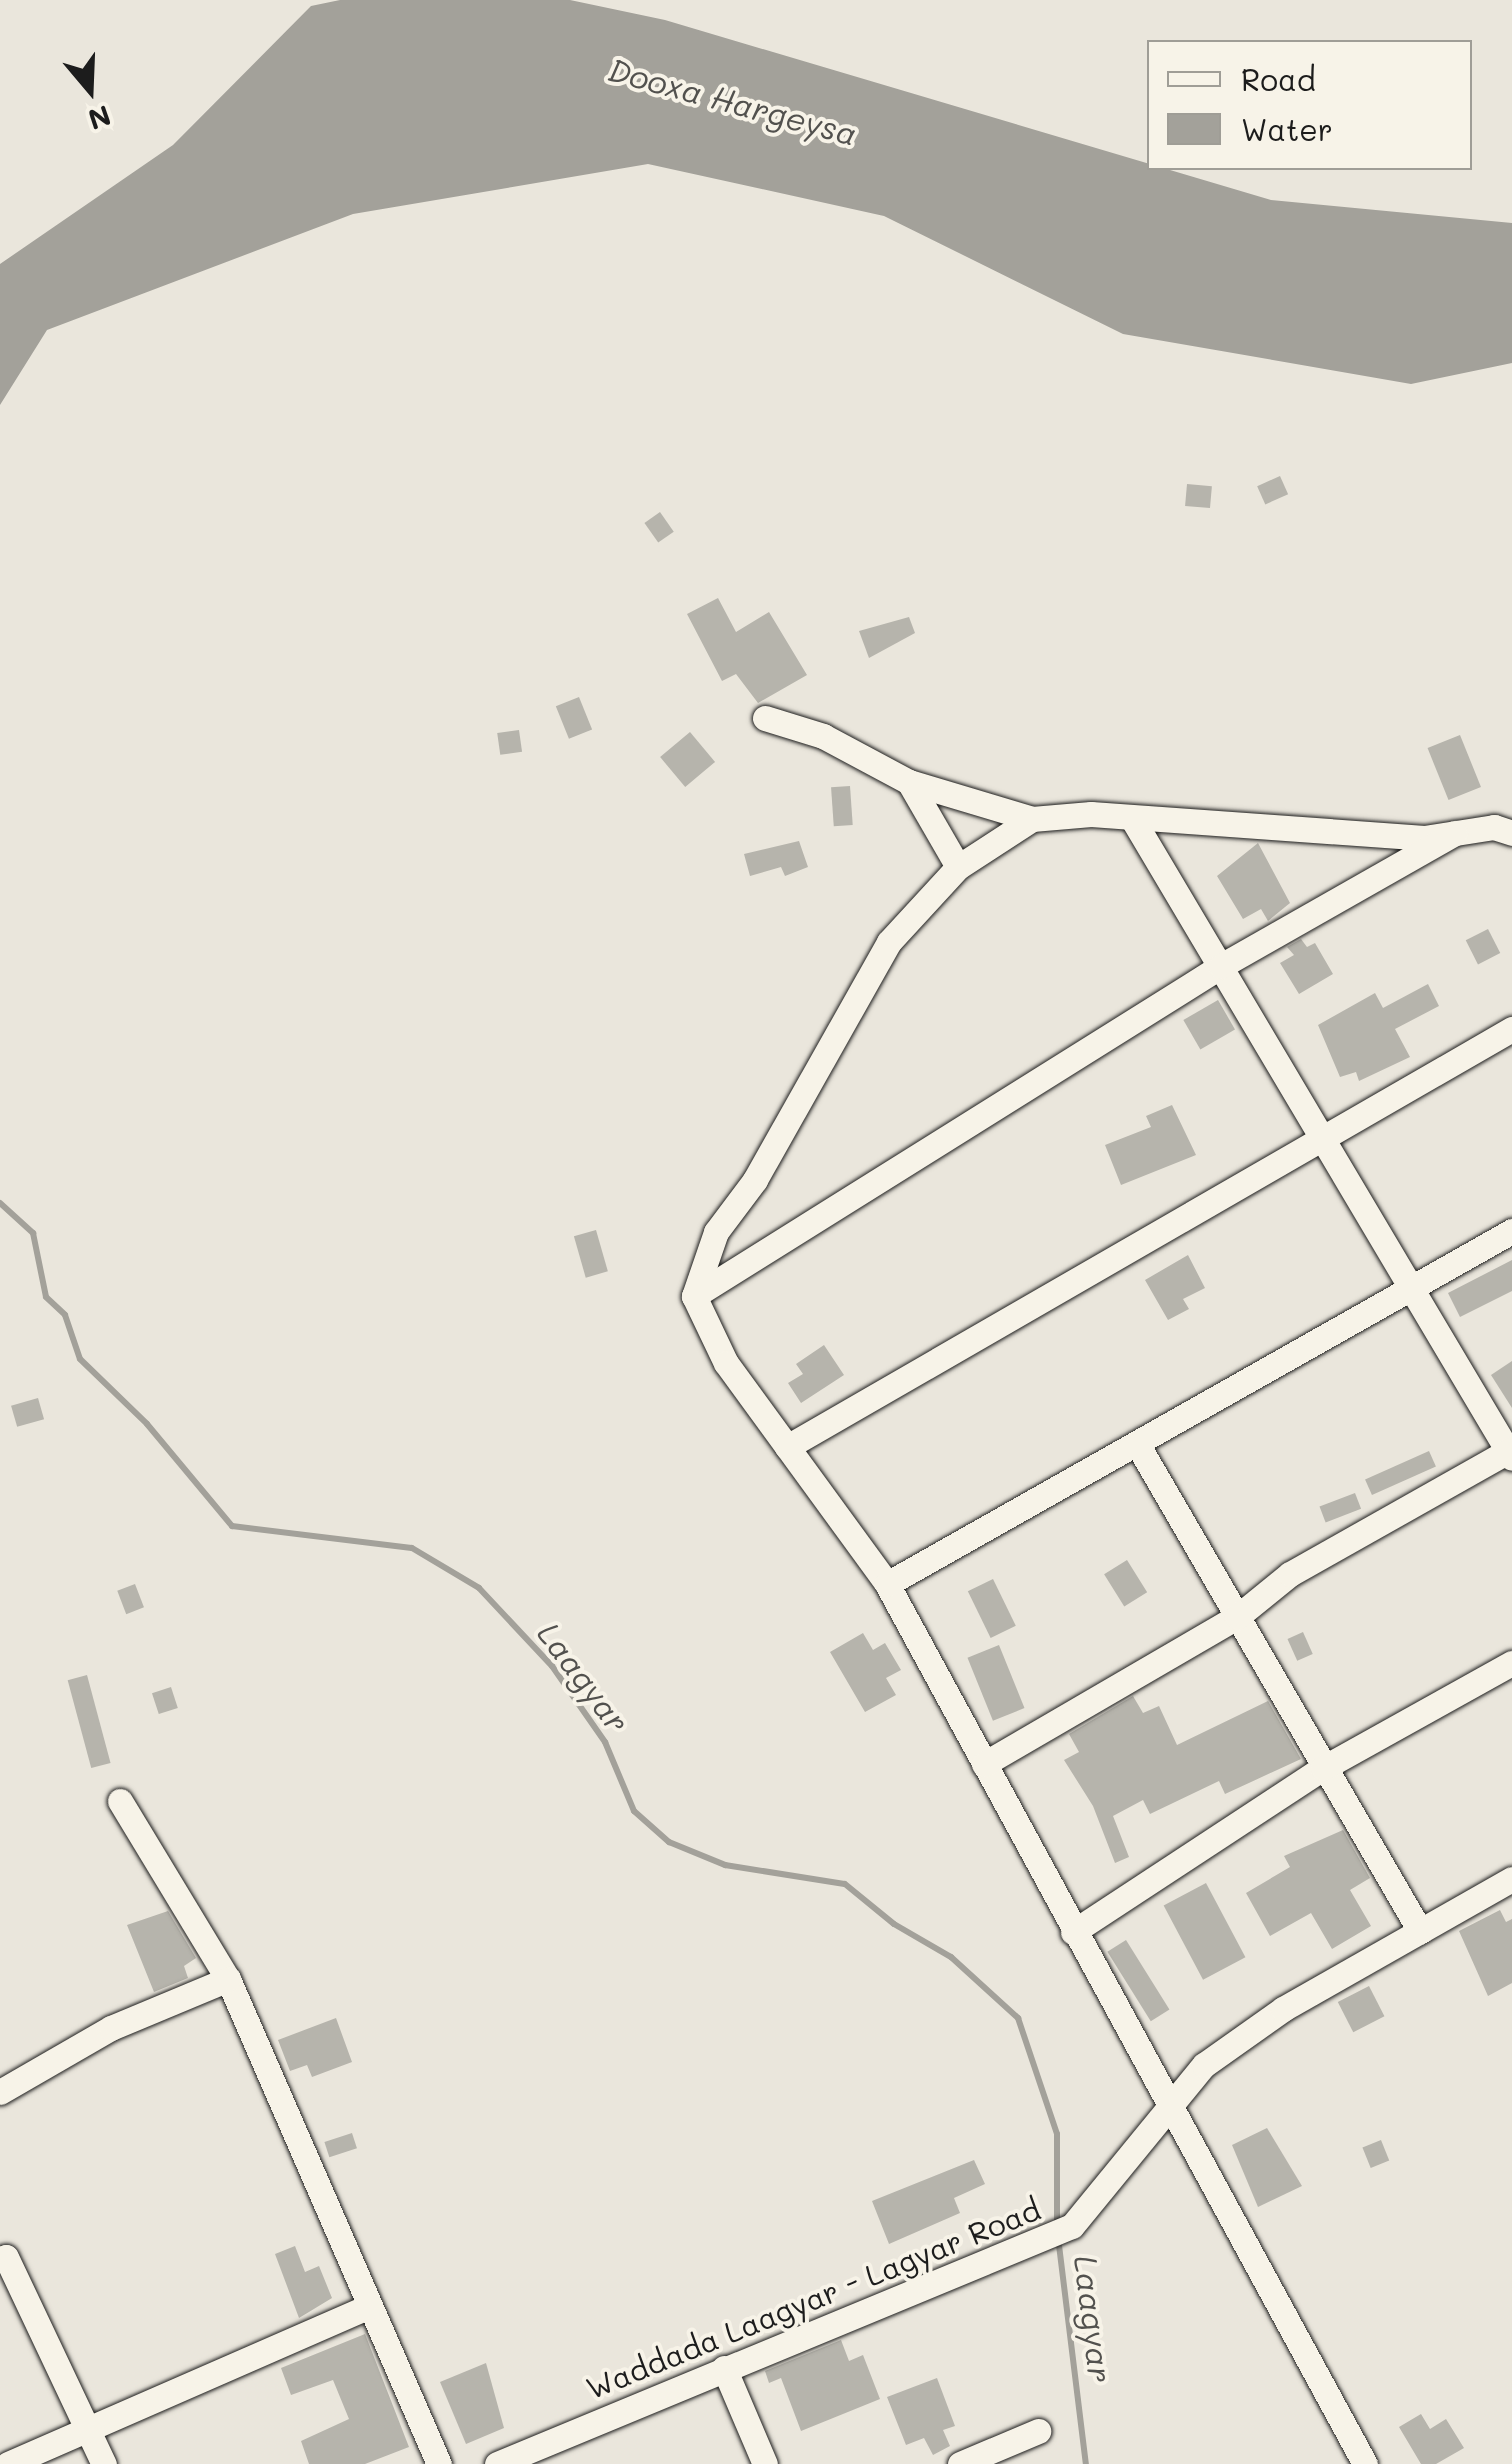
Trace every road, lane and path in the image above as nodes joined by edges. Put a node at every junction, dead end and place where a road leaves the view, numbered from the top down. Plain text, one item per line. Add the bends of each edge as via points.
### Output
1 (766, 718) dead end
2 (909, 782) junction
3 (1132, 818) junction
4 (1032, 820) junction
5 (1454, 833) junction
6 (1512, 833) edge
7 (958, 867) junction
8 (1221, 966) junction
9 (1512, 1029) edge
10 (1322, 1134) junction
11 (1512, 1231) edge
12 (1414, 1288) junction
13 (694, 1296) junction
14 (787, 1447) junction
15 (1138, 1447) junction
16 (1511, 1453) edge
17 (887, 1584) junction
18 (1236, 1618) junction
19 (1512, 1663) edge
20 (984, 1764) junction
21 (1323, 1768) junction
22 (120, 1801) dead end
23 (1512, 1880) edge
24 (1420, 1931) junction
25 (1073, 1932) junction
26 (228, 1979) junction
27 (0, 2092) edge
28 (1169, 2102) junction
29 (2, 2254) edge
30 (370, 2306) junction
31 (724, 2368) junction
32 (90, 2428) junction
33 (1038, 2431) dead end
34 (8, 2464) edge
35 (104, 2464) edge
36 (439, 2464) edge
37 (496, 2464) edge
38 (765, 2464) edge
39 (960, 2464) edge
40 (1365, 2464) edge

1 - 2 street via 823,736
2 - 4 street
2 - 7 street
3 - 4 street
3 - 5 street via 1424,838
3 - 8 street
4 - 7 street
5 - 6 street via 1494,827
5 - 8 street
7 - 13 street via 888,942 756,1180 716,1232
8 - 10 street
8 - 13 street
9 - 10 street
10 - 12 street
10 - 14 street
11 - 12 street
12 - 15 street
12 - 16 street
13 - 14 street via 726,1363
14 - 17 street
15 - 17 street
15 - 18 street
16 - 18 street via 1290,1574
17 - 20 street
18 - 20 street
18 - 21 street
19 - 21 street
20 - 25 street
21 - 24 street
21 - 25 street
22 - 26 street
23 - 24 street, Waddada Laagyar - Lagyar Road
24 - 28 street, Waddada Laagyar - Lagyar Road via 1283,2009 1204,2064
25 - 28 street
26 - 27 street via 112,2028
26 - 30 street
28 - 31 street, Waddada Laagyar - Lagyar Road via 1142,2146 1072,2226
28 - 40 street
29 - 32 street
30 - 32 street
30 - 36 street
31 - 37 street, Waddada Laagyar - Lagyar Road
31 - 38 street
32 - 34 street
32 - 35 street
33 - 39 street

